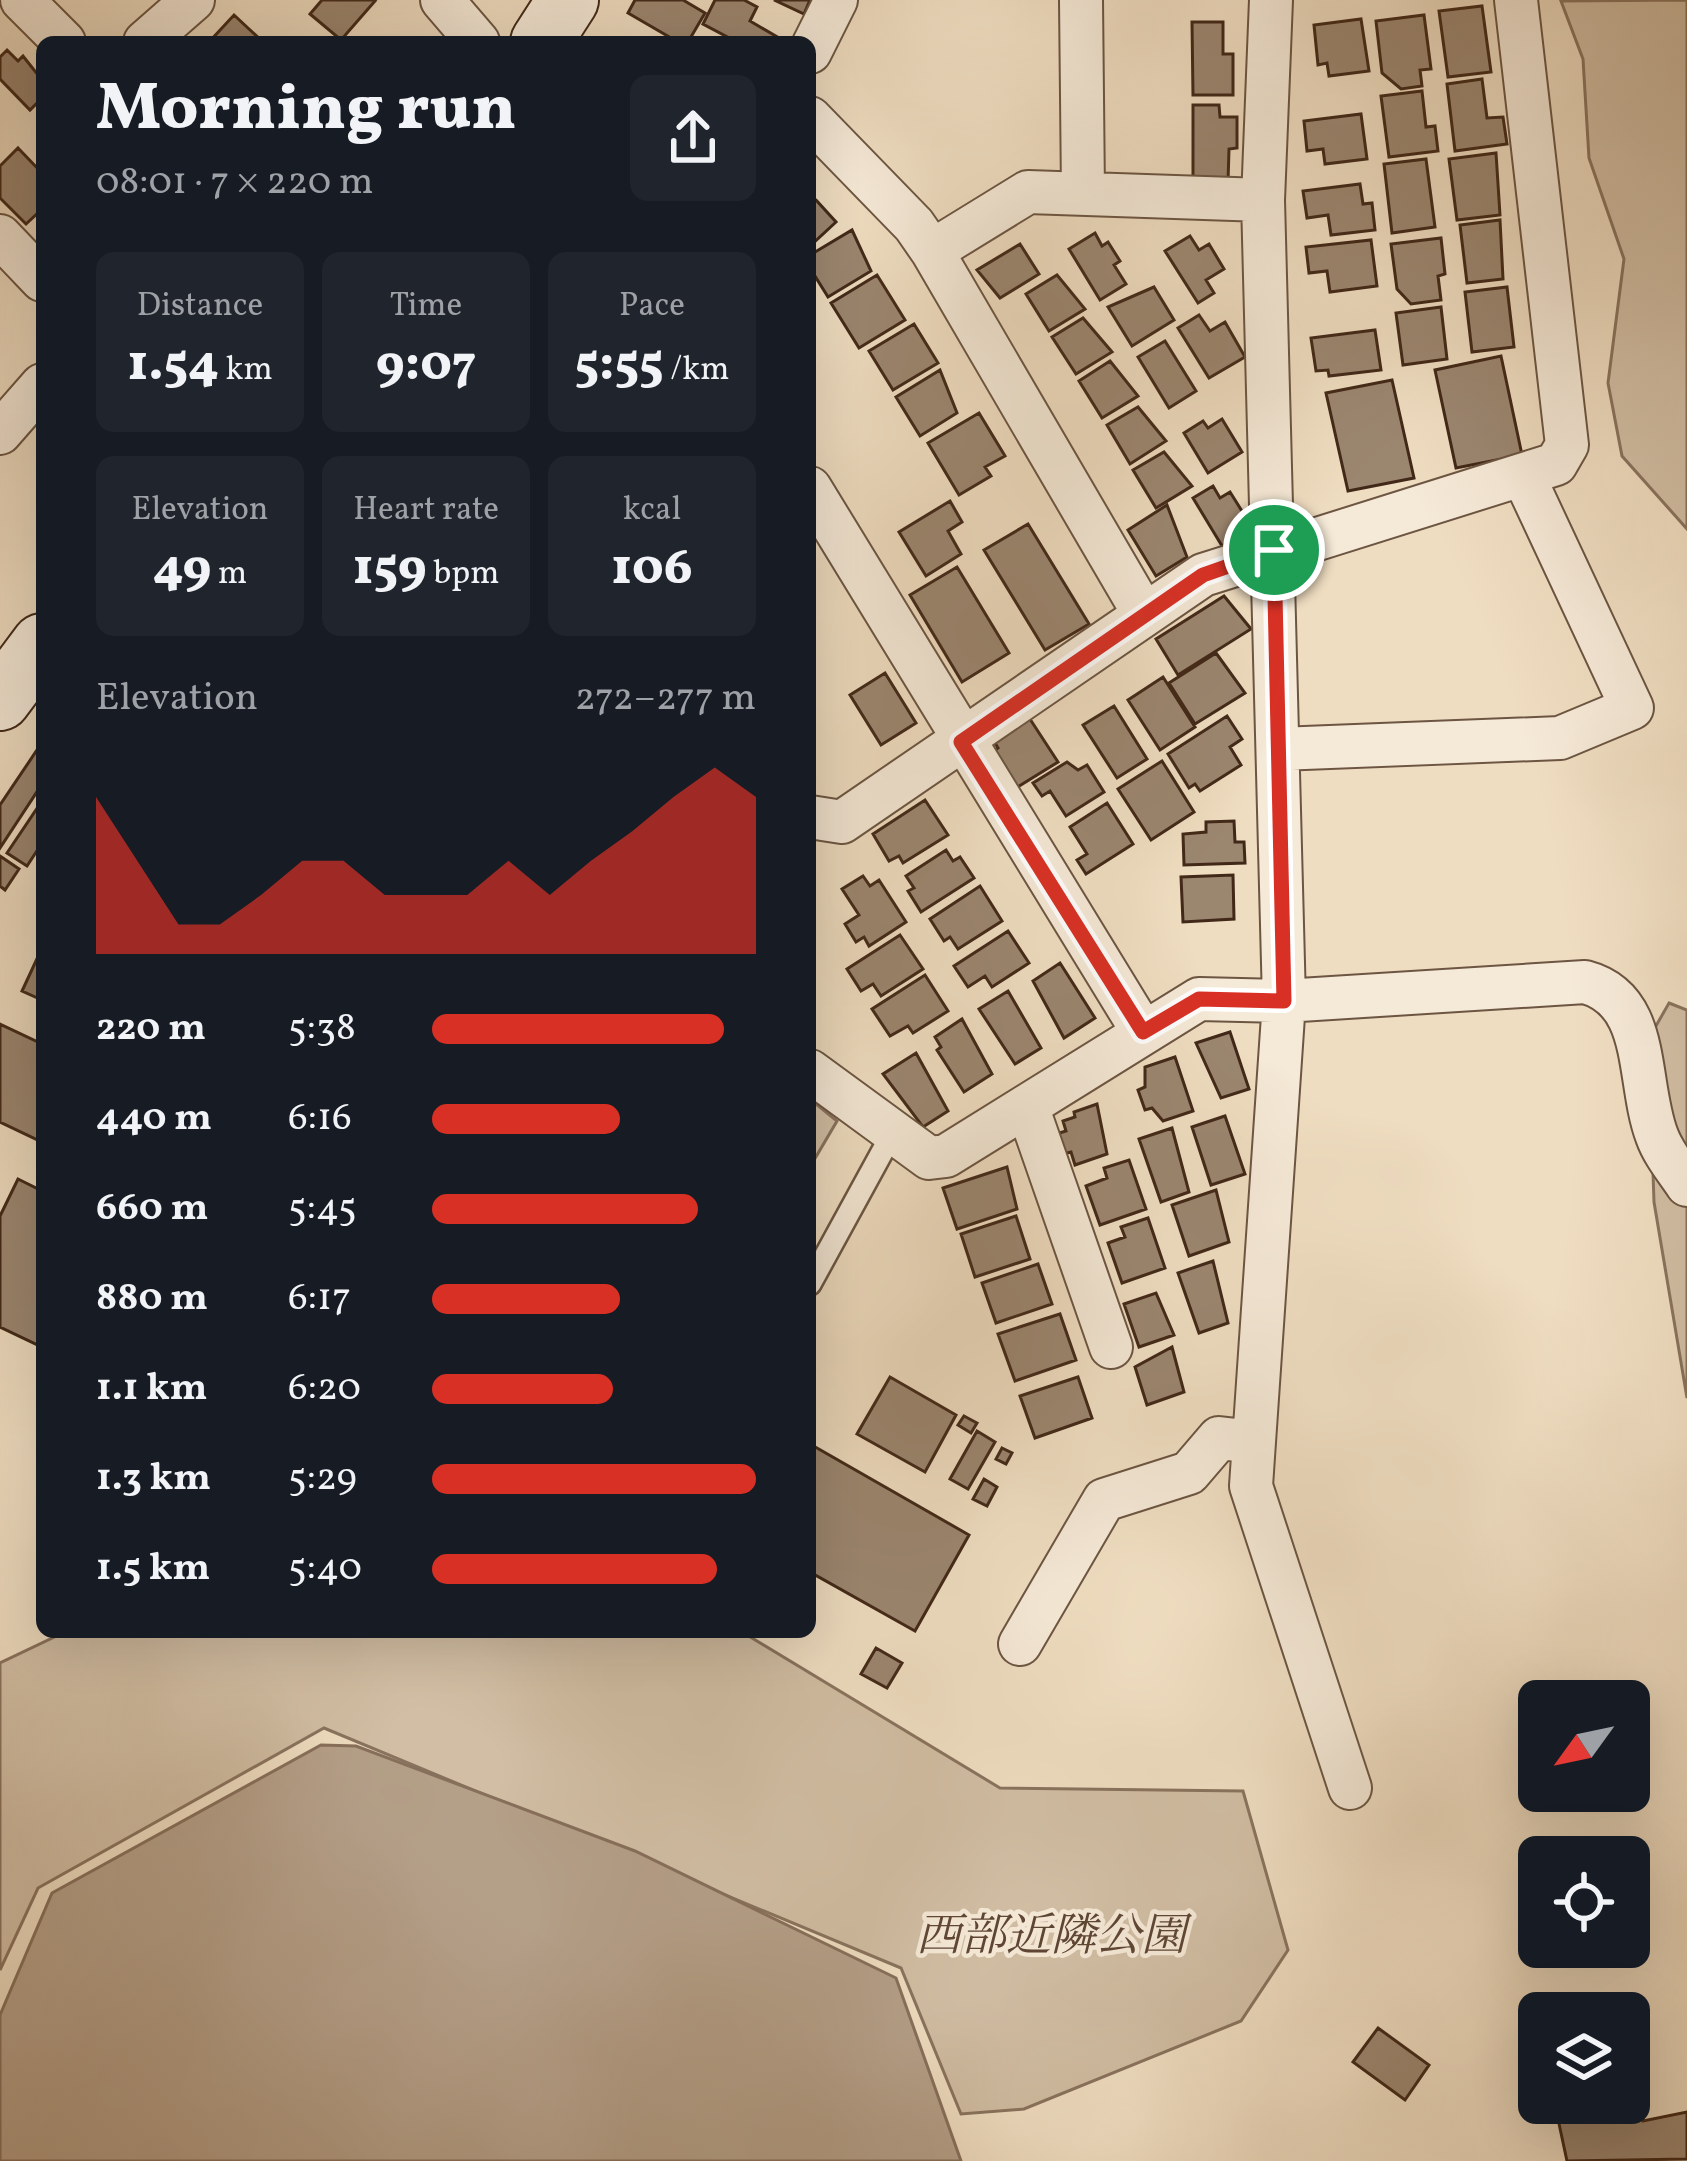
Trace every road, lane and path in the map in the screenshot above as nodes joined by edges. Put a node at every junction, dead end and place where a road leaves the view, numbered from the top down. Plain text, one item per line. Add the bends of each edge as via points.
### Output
1 (22, 0) edge
2 (193, 0) edge
3 (442, 0) edge
4 (568, 0) edge
5 (836, 0) edge
6 (1082, 0) edge
7 (1271, 0) edge
8 (1516, 0) edge
9 (58, 36) edge
10 (152, 36) edge
11 (473, 36) edge
12 (545, 36) edge
13 (816, 40) edge
14 (816, 124) edge
15 (1083, 193) junction
16 (1263, 200) junction
17 (0, 236) edge
18 (932, 251) junction
19 (36, 274) edge
20 (36, 392) edge
21 (0, 434) edge
22 (1524, 477) junction
23 (816, 498) edge
24 (1274, 550) junction
25 (1144, 614) junction
26 (961, 742) junction
27 (1279, 749) junction
28 (816, 819) edge
29 (1284, 1001) junction
30 (1143, 1032) junction
31 (816, 1076) edge
32 (1027, 1106) junction
33 (892, 1134) junction
34 (1687, 1185) edge
35 (816, 1273) edge
36 (1111, 1347) dead end
37 (1254, 1442) junction
38 (1020, 1643) dead end
39 (1350, 1788) dead end

1 - 9 street
2 - 10 street
3 - 11 street
4 - 12 street
5 - 13 street
6 - 15 street
7 - 16 street
8 - 22 street via 1567,445 1556,464
14 - 18 street
15 - 16 street
15 - 18 street via 1028,192
16 - 24 street
17 - 19 street
18 - 25 street
20 - 21 street
22 - 24 street
22 - 27 street via 1632,708 1560,738
23 - 26 street
24 - 25 street via 1203,575
24 - 27 street
25 - 26 street
26 - 28 street via 842,822
26 - 30 street
27 - 29 street
29 - 30 street via 1199,999
29 - 34 street via 1585,982 1610,989 1628,1009 1657,1138
29 - 37 street
30 - 32 street
31 - 33 street
32 - 33 street via 946,1156 929,1158
32 - 36 street
33 - 35 lane
37 - 38 street via 1219,1438 1189,1473 1104,1499
37 - 39 street via 1251,1486

